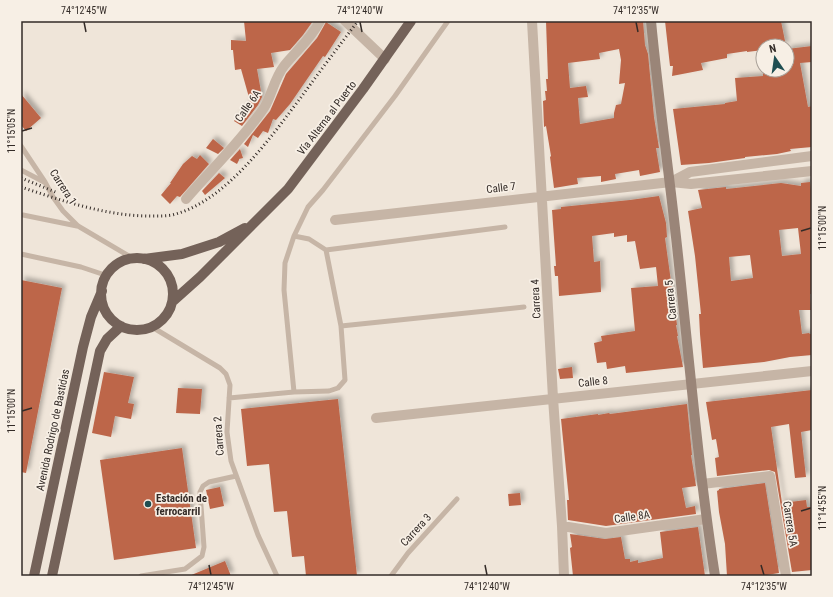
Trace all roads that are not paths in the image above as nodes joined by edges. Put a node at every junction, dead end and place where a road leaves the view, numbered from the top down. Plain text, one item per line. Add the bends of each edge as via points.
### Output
1 (320, 21) edge
2 (345, 21) edge
3 (411, 21) edge
4 (448, 21) edge
5 (532, 21) edge
6 (652, 21) edge
7 (385, 59) junction
8 (21, 146) edge
9 (812, 156) edge
10 (21, 170) edge
11 (812, 171) edge
12 (45, 182) junction
13 (671, 182) junction
14 (542, 195) junction
15 (186, 199) dead end
16 (23, 215) dead end
17 (335, 220) dead end
18 (253, 223) junction
19 (78, 226) junction
20 (505, 227) dead end
21 (294, 236) junction
22 (326, 250) junction
23 (21, 254) edge
24 (138, 259) junction
25 (105, 278) junction
26 (102, 291) junction
27 (172, 302) junction
28 (524, 307) dead end
29 (121, 326) junction
30 (341, 326) junction
31 (152, 327) junction
32 (812, 371) edge
33 (692, 383) junction
34 (294, 392) junction
35 (229, 398) junction
36 (553, 398) junction
37 (376, 418) dead end
38 (236, 476) junction
39 (702, 484) junction
40 (457, 499) dead end
41 (706, 519) junction
42 (562, 526) junction
43 (185, 569) junction
44 (34, 576) edge
45 (52, 576) edge
46 (141, 576) edge
47 (187, 576) edge
48 (277, 576) edge
49 (391, 576) edge
50 (564, 576) edge
51 (715, 576) edge
52 (786, 576) edge

1 - 15 street, Calle 6A via 310,38 284,66 259,114
2 - 7 street
3 - 7 main road, Vía Alterna al Puerto
4 - 21 lane via 395,96 308,207
5 - 14 street, Carrera 4
6 - 13 street, Carrera 5
7 - 18 main road, Vía Alterna al Puerto via 288,190
8 - 12 lane, Carrera 1
9 - 13 street, Calle 7 via 690,172
10 - 12 lane
11 - 13 street, Calle 7 via 691,184
12 - 19 lane, Carrera 1 via 63,211
13 - 14 street, Calle 7
13 - 33 street, Carrera 5
14 - 17 street, Calle 7
14 - 36 street, Carrera 4
16 - 19 lane
18 - 24 main road, Vía Alterna al Puerto via 219,242 182,254
18 - 27 main road, Vía Alterna al Puerto
19 - 24 lane, Carrera 1
20 - 22 lane
21 - 22 lane via 309,239
21 - 34 lane via 285,262 284,290
22 - 30 lane
23 - 25 lane via 81,267 102,274
24 - 25 main road via 117,265
24 - 27 main road, Carrera 1 via 154,263 163,270 170,279
25 - 26 main road
26 - 29 main road via 102,302 106,312
26 - 44 main road, Avenida Rodrigo de Bastidas via 91,317 83,347
27 - 31 main road via 161,321
28 - 30 lane
29 - 31 main road via 131,330
29 - 45 main road via 107,339 100,351
30 - 34 lane via 345,380 338,388 329,391
31 - 35 lane, Carrera 2 via 220,368 226,374 230,385
32 - 33 street, Calle 8
33 - 36 street, Calle 8
33 - 39 street, Carrera 5
34 - 35 lane
35 - 38 lane, Carrera 2 via 228,440
36 - 37 street, Calle 8
36 - 42 street, Carrera 4
38 - 43 lane via 208,482 203,486 200,497 204,547 202,556
38 - 48 lane, Carrera 2 via 258,535
39 - 41 street, Carrera 5
39 - 52 street, Carrera 5A via 770,476
40 - 49 lane, Carrera 3 via 408,553
41 - 42 street, Calle 8A via 606,533
41 - 51 street, Carrera 5
42 - 50 street, Carrera 4
43 - 46 lane
43 - 47 lane

